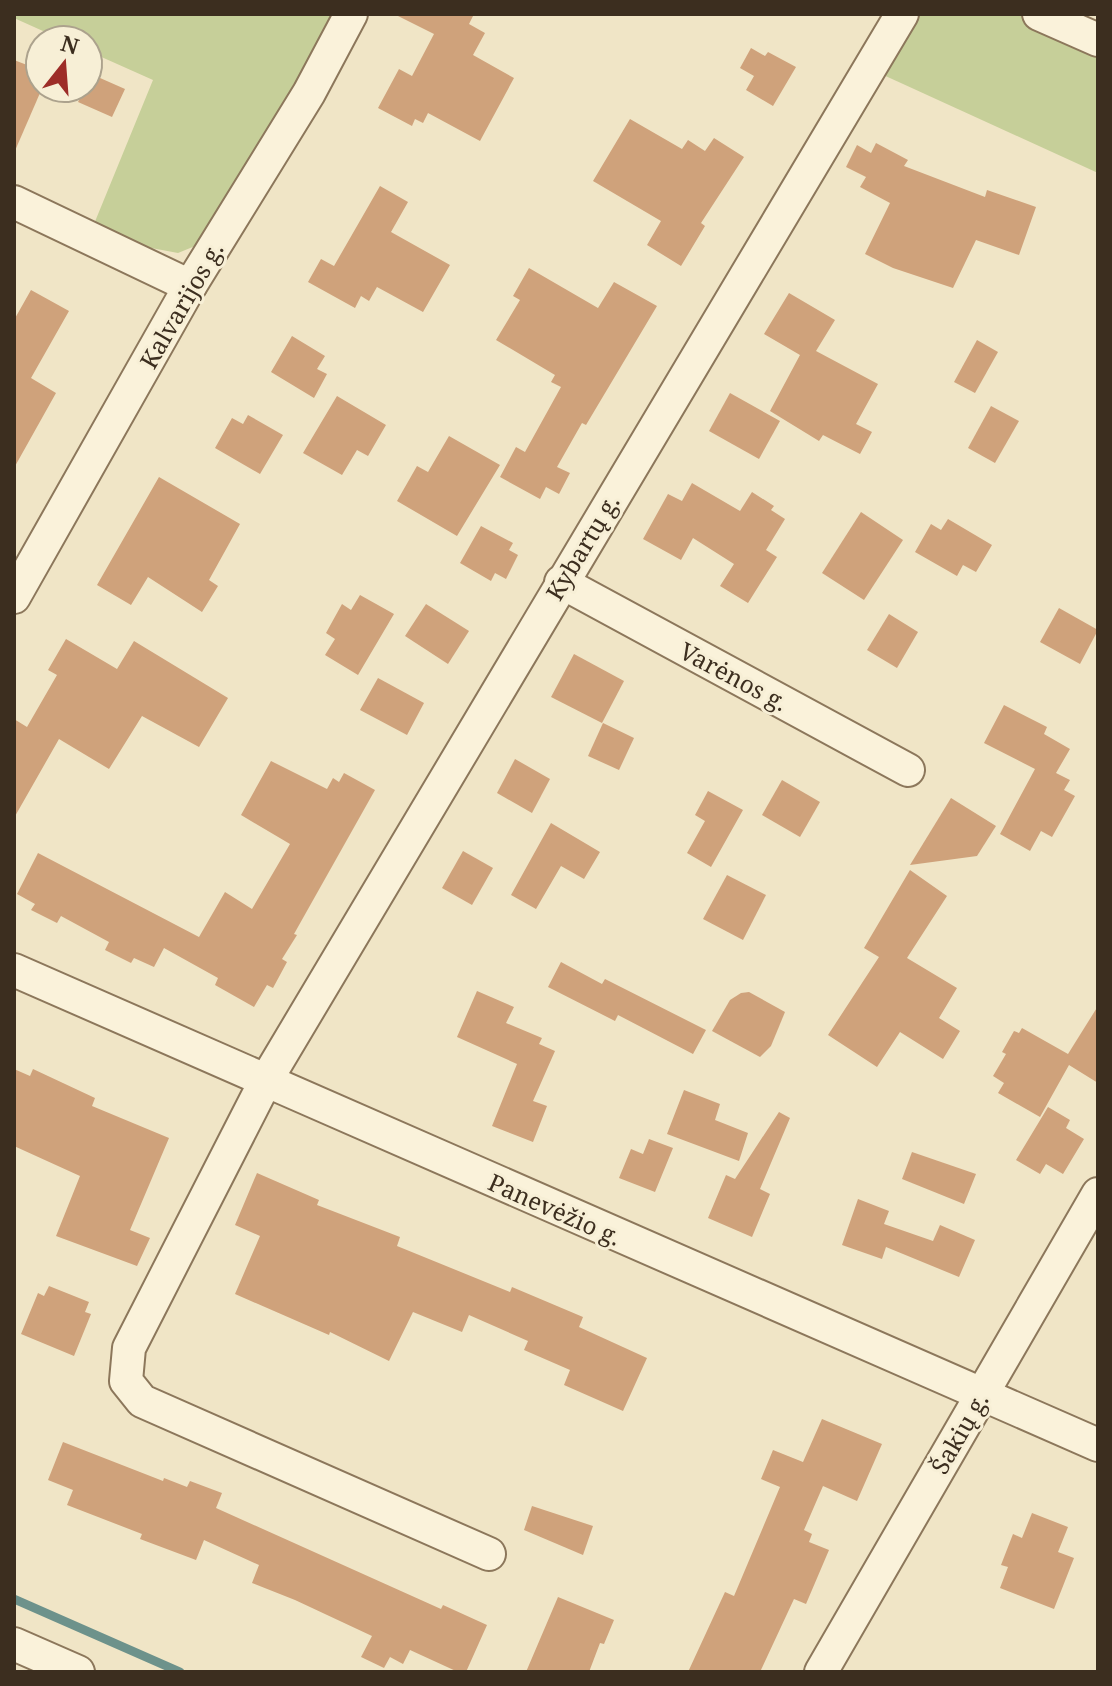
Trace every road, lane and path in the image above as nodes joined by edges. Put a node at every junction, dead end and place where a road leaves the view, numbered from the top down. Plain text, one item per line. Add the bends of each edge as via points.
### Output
1 (351, 14) edge
2 (902, 14) edge
3 (1039, 14) edge
4 (1098, 40) edge
5 (14, 202) edge
6 (190, 286) junction
7 (561, 582) junction
8 (14, 597) edge
9 (908, 770) dead end
10 (14, 970) edge
11 (265, 1082) junction
12 (1098, 1194) edge
13 (981, 1395) junction
14 (1098, 1445) edge
15 (489, 1554) dead end
16 (14, 1644) edge
17 (78, 1672) edge
18 (821, 1672) edge

1 - 6 street, Kalvarijos g. via 309,93
2 - 7 street, Kybartų g.
3 - 4 street
5 - 6 street
6 - 8 street, Kalvarijos g.
7 - 9 street, Varėnos g.
7 - 11 street, Kybartų g.
10 - 11 street, Panevėžio g.
11 - 13 street, Panevėžio g.
11 - 15 street, Kybartų g. via 129,1348 126,1381 142,1401
12 - 13 street, Šakių g.
13 - 14 street, Panevėžio g.
13 - 18 street, Šakių g.
16 - 17 street

